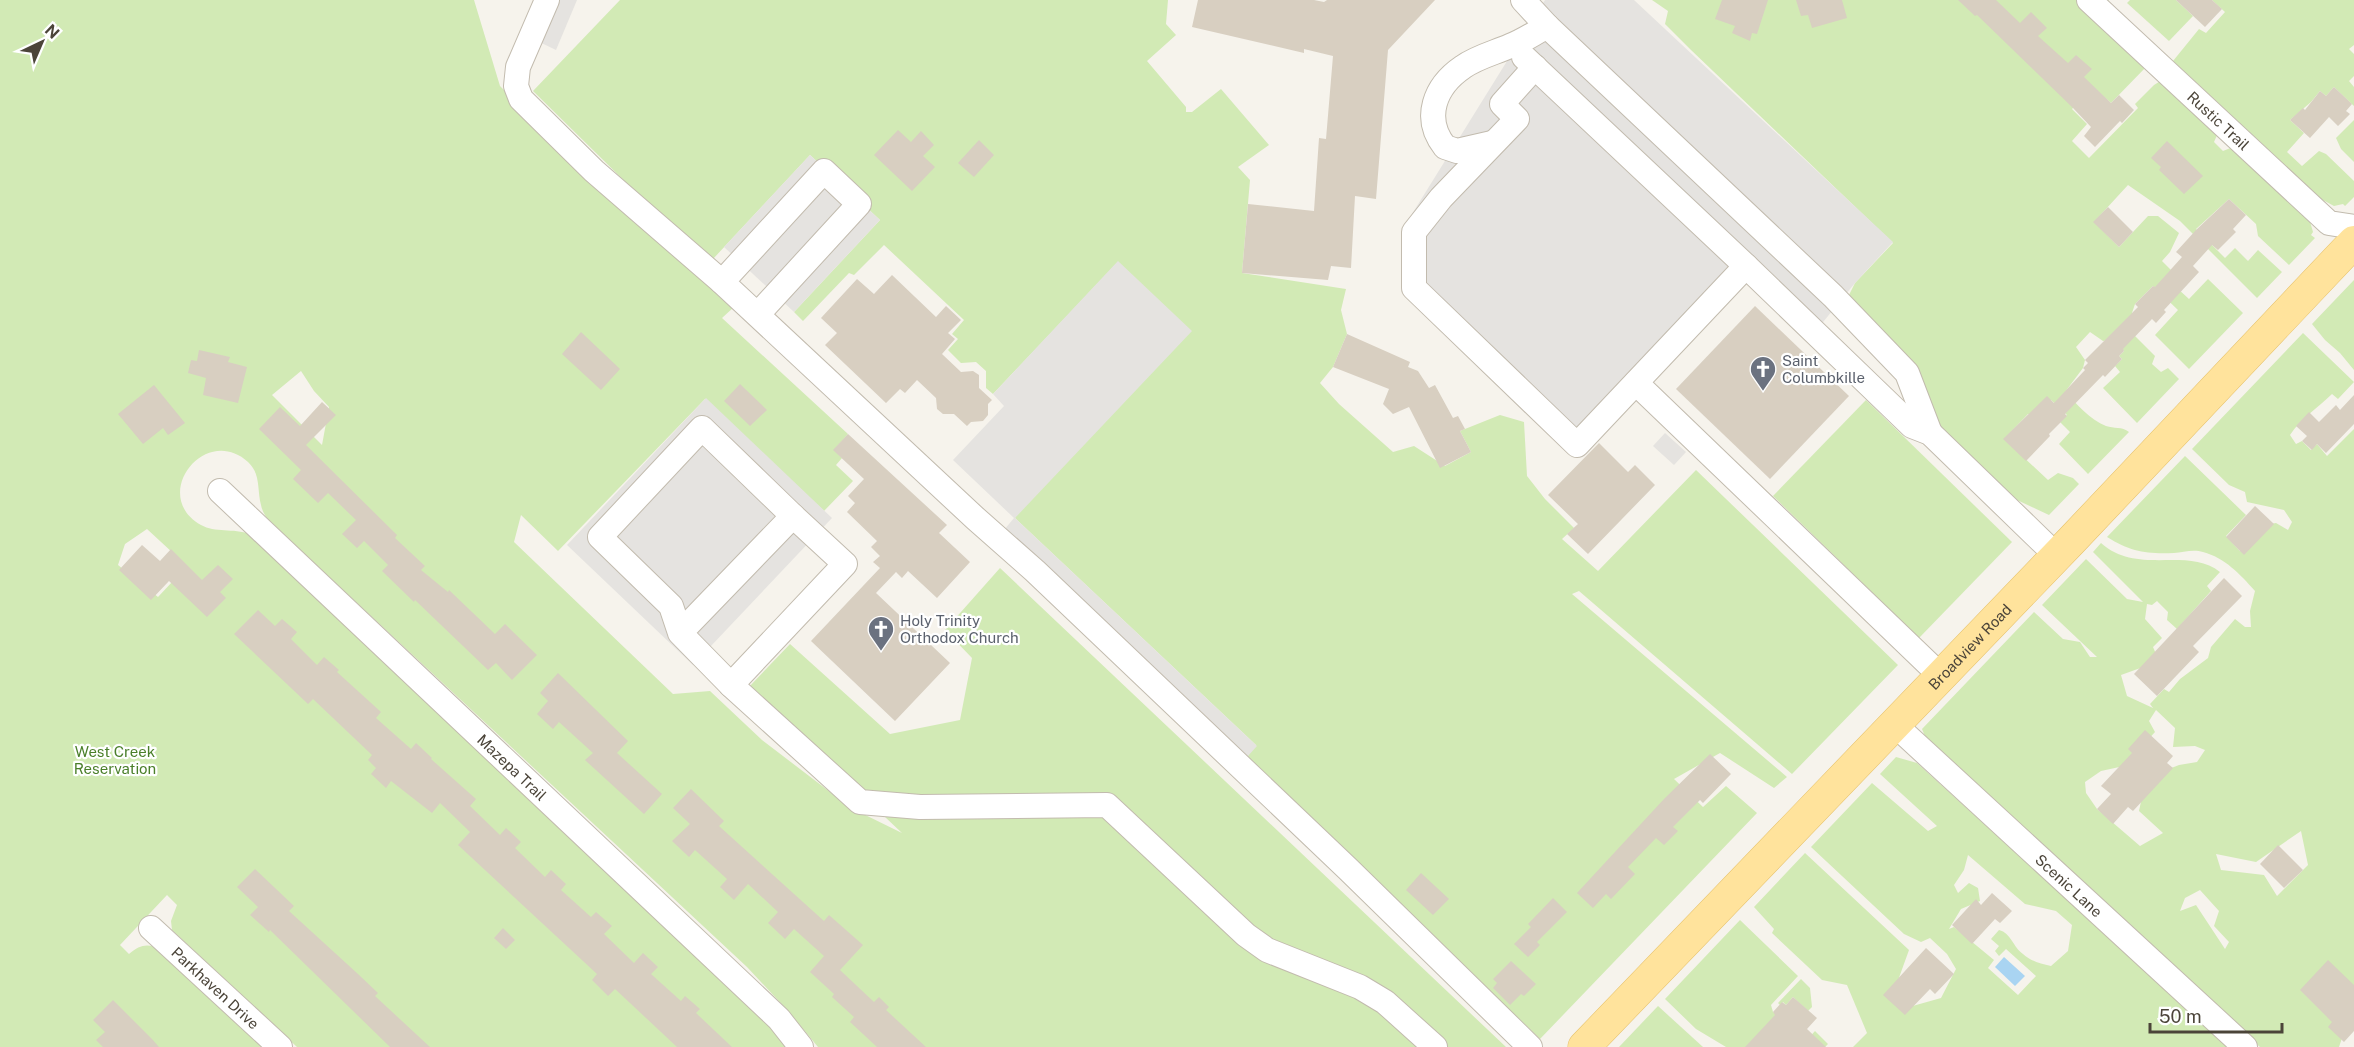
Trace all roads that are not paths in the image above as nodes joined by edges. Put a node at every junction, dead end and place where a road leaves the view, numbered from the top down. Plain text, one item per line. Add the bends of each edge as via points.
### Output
1 (548, 0) edge
2 (1523, 0) edge
3 (2089, 0) edge
4 (1547, 26) junction
5 (1512, 45) junction
6 (1535, 67) junction
7 (1492, 143) junction
8 (2354, 226) edge
9 (2354, 242) edge
10 (1746, 266) junction
11 (722, 282) junction
12 (758, 314) junction
13 (1635, 383) junction
14 (1930, 433) junction
15 (220, 491) dead end
16 (793, 516) junction
17 (2056, 555) junction
18 (680, 633) junction
19 (1940, 675) junction
20 (731, 684) junction
21 (1894, 724) junction
22 (151, 928) dead end
23 (280, 1047) edge
24 (801, 1047) edge
25 (1435, 1047) edge
26 (1530, 1047) edge
27 (1584, 1047) edge
28 (2245, 1047) edge

1 - 11 street via 518,67 516,86 521,99 594,171
2 - 4 street
3 - 8 street, Rustic Trail via 2329,223
4 - 5 street
4 - 14 street via 1833,296 1907,373
5 - 6 street
5 - 7 street via 1463,66 1450,77 1432,108 1433,125 1440,141 1450,150
6 - 7 street via 1502,104 1517,119
6 - 10 street
7 - 13 street via 1414,232 1414,288 1577,445
9 - 17 main road, Broadview Road
10 - 13 street
10 - 14 street via 1912,426
11 - 12 street
11 - 12 street via 824,171 859,204
12 - 26 street via 1035,571
13 - 19 street
14 - 17 street
15 - 24 street, Mazepa Trail via 779,1019
16 - 18 street
16 - 18 street via 702,428 600,537 671,606
16 - 20 street via 845,564
17 - 19 main road, Broadview Road
18 - 20 street
19 - 21 main road, Broadview Road
20 - 25 street via 860,802 920,807 1107,805 1246,935 1267,950 1360,987 1385,1002
21 - 27 main road, Broadview Road
21 - 28 street, Scenic Lane
22 - 23 street, Parkhaven Drive

